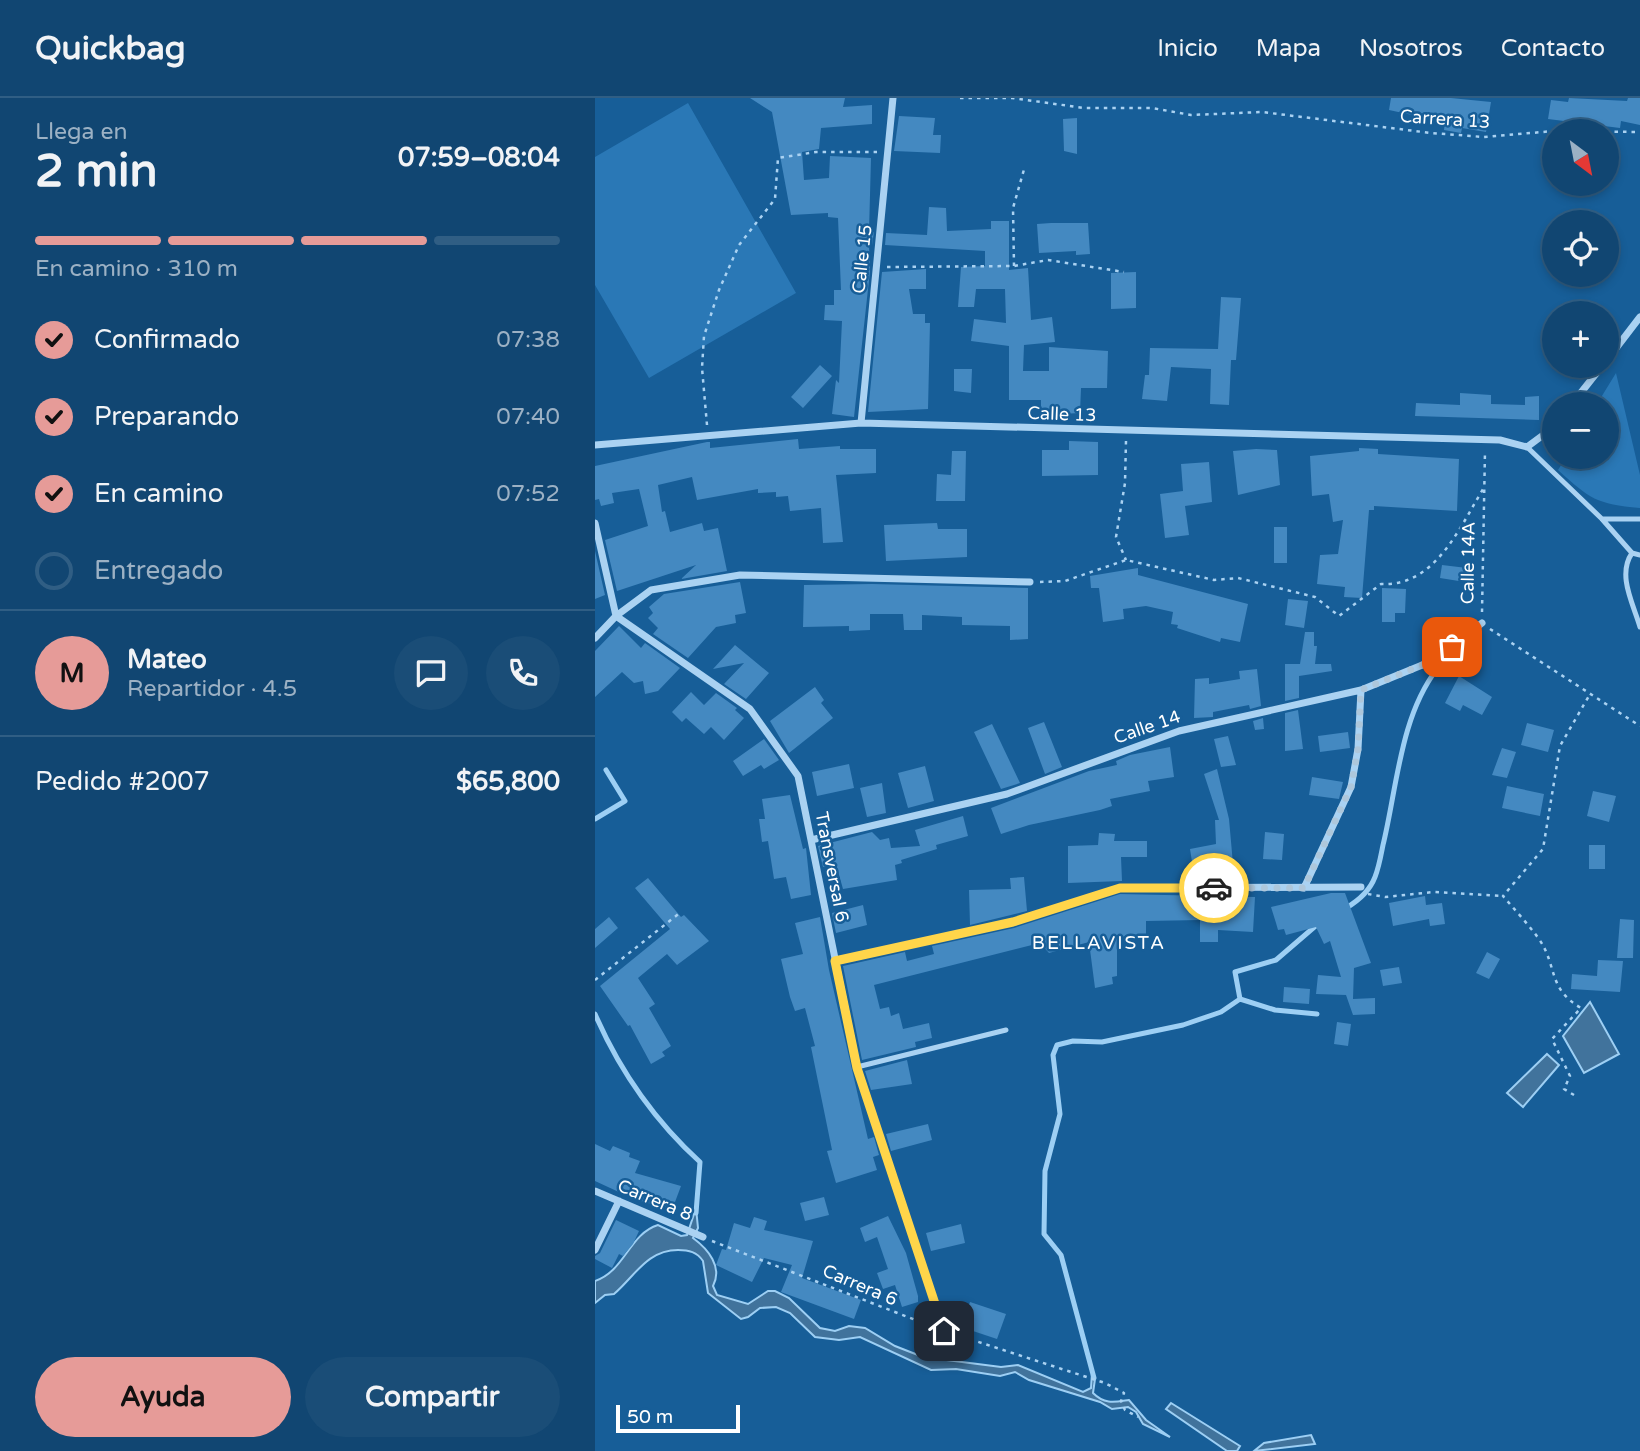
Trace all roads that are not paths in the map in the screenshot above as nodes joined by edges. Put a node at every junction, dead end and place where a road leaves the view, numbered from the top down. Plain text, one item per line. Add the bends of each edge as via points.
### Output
1 (893, 98) edge
2 (1640, 317) edge
3 (1619, 344) edge
4 (1593, 378) edge
5 (1581, 392) edge
6 (861, 423) junction
7 (1542, 436) edge
8 (595, 445) edge
9 (1527, 447) junction
10 (1602, 519) junction
11 (1640, 519) edge
12 (595, 523) edge
13 (1632, 553) junction
14 (1640, 555) edge
15 (1030, 582) road end
16 (616, 616) junction
17 (1482, 623) road end
18 (1640, 627) edge
19 (595, 638) edge
20 (1361, 690) junction
21 (811, 840) junction
22 (1361, 887) dead end
23 (1304, 888) junction
24 (835, 961) junction
25 (1006, 1030) dead end
26 (857, 1068) junction
27 (595, 1191) edge
28 (619, 1201) junction
29 (703, 1237) road end
30 (595, 1251) edge
31 (944, 1331) road end

1 - 6 street, Calle 15
2 - 3 street
4 - 5 street
6 - 8 street, Calle 13
6 - 9 street, Calle 13 via 1500,440
7 - 9 street
9 - 10 lane
10 - 11 lane
10 - 13 lane
12 - 16 street
13 - 14 lane
13 - 18 lane via 1624,574
15 - 16 street via 740,575 651,590
16 - 19 street
16 - 21 street, Transversal 6 via 750,709 798,776
17 - 20 street, Calle 14 via 1437,659
20 - 21 street, Calle 14 via 1179,731 1007,794
20 - 23 street via 1351,787
21 - 24 street, Transversal 6
22 - 23 street
23 - 24 street via 1120,888 1013,922
24 - 26 street, Transversal 6
25 - 26 lane
26 - 31 street, Transversal 6
27 - 28 street, Carrera 8
28 - 29 street, Carrera 8
28 - 30 street

